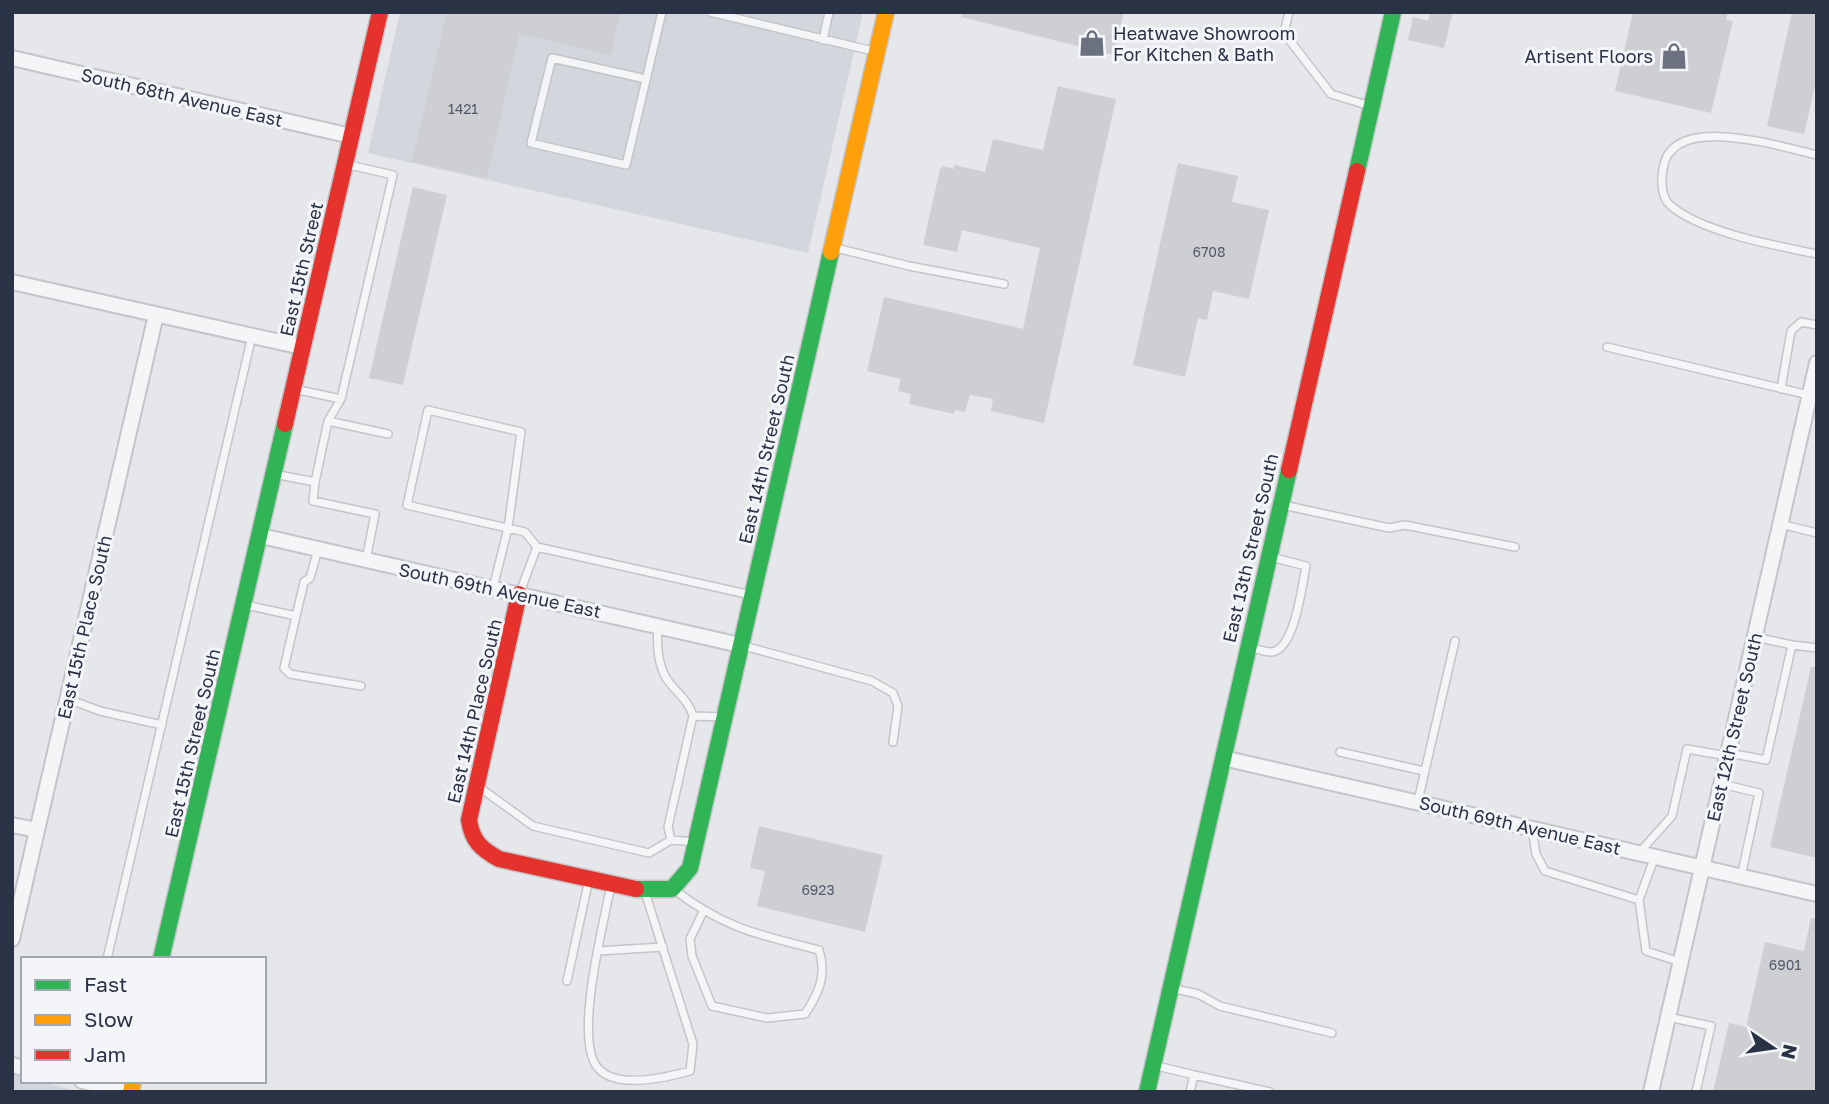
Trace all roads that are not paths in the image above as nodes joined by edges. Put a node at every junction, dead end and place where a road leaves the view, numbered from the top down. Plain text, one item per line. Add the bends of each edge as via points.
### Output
1 (380, 12) edge
2 (662, 12) edge
3 (710, 12) edge
4 (829, 12) edge
5 (886, 12) edge
6 (1289, 12) edge
7 (1393, 12) edge
8 (823, 40) junction
9 (877, 52) junction
10 (12, 58) edge
11 (646, 79) junction
12 (1371, 106) junction
13 (351, 136) junction
14 (1817, 155) edge
15 (345, 164) junction
16 (832, 247) junction
17 (1817, 254) edge
18 (12, 282) edge
19 (1004, 284) dead end
20 (156, 315) junction
21 (1817, 326) edge
22 (252, 336) junction
23 (303, 347) junction
24 (1607, 347) dead end
25 (1817, 363) edge
26 (293, 389) junction
27 (1781, 389) junction
28 (1813, 397) edge
29 (341, 399) junction
30 (328, 421) junction
31 (388, 434) dead end
32 (274, 474) junction
33 (315, 482) junction
34 (1279, 504) junction
35 (1780, 524) junction
36 (508, 528) junction
37 (1817, 533) edge
38 (261, 536) junction
39 (537, 547) junction
40 (1515, 547) dead end
41 (318, 549) junction
42 (1267, 556) junction
43 (366, 561) junction
44 (493, 588) junction
45 (520, 594) junction
46 (752, 596) junction
47 (244, 604) junction
48 (296, 616) junction
49 (658, 626) junction
50 (1755, 637) junction
51 (1455, 641) dead end
52 (740, 645) junction
53 (1793, 645) junction
54 (1247, 647) junction
55 (1817, 648) edge
56 (361, 687) dead end
57 (67, 699) junction
58 (693, 716) junction
59 (724, 717) junction
60 (162, 725) junction
61 (893, 743) dead end
62 (1340, 752) dead end
63 (1728, 755) junction
64 (1223, 758) junction
65 (1424, 771) junction
66 (1721, 784) junction
67 (478, 785) junction
68 (1418, 801) junction
69 (12, 825) edge
70 (1532, 827) junction
71 (37, 830) junction
72 (671, 840) junction
73 (697, 842) junction
74 (1639, 853) junction
75 (1655, 856) junction
76 (1703, 868) junction
77 (1741, 877) junction
78 (589, 879) junction
79 (611, 884) junction
80 (672, 888) junction
81 (645, 891) junction
82 (1817, 894) edge
83 (1639, 900) junction
84 (703, 912) junction
85 (12, 939) edge
86 (663, 947) junction
87 (598, 951) junction
88 (107, 957) edge
89 (161, 957) edge
90 (1681, 962) junction
91 (567, 981) dead end
92 (1170, 988) junction
93 (1668, 1017) junction
94 (1332, 1032) dead end
95 (1153, 1065) junction
96 (1194, 1075) junction
97 (91, 1083) edge
98 (131, 1092) edge
99 (1147, 1092) edge
100 (1190, 1092) edge
101 (1270, 1092) edge
102 (1651, 1092) edge
103 (1696, 1092) edge

1 - 13 street, East 15th Street
2 - 11 lane
3 - 8 lane
4 - 8 lane
5 - 9 street, East 14th Street South
6 - 12 lane via 1284,33 1331,94
7 - 12 street, East 13th Street South
8 - 9 lane
9 - 16 street, East 14th Street South
10 - 13 street, South 68th Avenue East
11 - 11 lane via 626,165 531,144 552,58
12 - 34 street, East 13th Street South
13 - 15 street, East 15th Street
14 - 17 lane via 1705,136 1673,148 1662,172 1668,204 1682,212 1751,241
15 - 23 street, East 15th Street
15 - 29 lane via 393,176
16 - 19 lane
16 - 46 street, East 14th Street South
18 - 20 street
20 - 22 street
20 - 57 street, East 15th Place South
21 - 27 lane via 1801,322 1791,331
22 - 23 street
22 - 60 lane
23 - 26 street, East 15th Street
24 - 27 lane
25 - 28 street, East 12th Street South
26 - 29 lane
26 - 32 street, East 15th Street
27 - 28 lane
28 - 35 street, East 12th Street South
29 - 30 lane
30 - 31 lane
30 - 33 lane
32 - 33 lane
32 - 38 street, East 15th Street
33 - 43 lane via 313,501 375,514
34 - 40 lane via 1390,528 1405,525
34 - 42 street, East 13th Street South
35 - 37 lane
35 - 50 street, East 12th Street South
36 - 36 lane via 521,432 428,410 407,505
36 - 39 lane via 525,532
36 - 44 lane
38 - 41 street, South 69th Avenue East
38 - 47 street, East 15th Street South
39 - 45 lane
39 - 46 lane
41 - 43 street, South 69th Avenue East
41 - 48 lane
42 - 54 street, East 13th Street South
42 - 54 lane via 1306,566 1289,638 1271,652
43 - 44 street, South 69th Avenue East
44 - 45 street, South 69th Avenue East
45 - 49 street, South 69th Avenue East
45 - 67 street, East 14th Place South
46 - 52 street, East 14th Street South
47 - 48 lane
47 - 89 street, East 15th Street South
48 - 56 lane via 284,668 290,674
49 - 52 street, South 69th Avenue East
49 - 58 lane via 657,649 665,677
50 - 53 lane
50 - 63 street, East 12th Street South
51 - 65 lane
52 - 59 street, East 14th Street South
52 - 61 lane via 873,681 894,693 898,706
53 - 55 lane
53 - 63 lane via 1766,760
54 - 64 street, East 13th Street South
57 - 60 lane
57 - 71 street, East 15th Place South
58 - 59 lane
58 - 72 lane via 668,827
59 - 73 street, East 14th Street South
60 - 88 lane
62 - 65 lane
63 - 66 street, East 12th Street South
63 - 74 lane via 1687,749 1672,816
64 - 68 street, South 69th Avenue East
64 - 92 street, East 13th Street South
65 - 68 lane
66 - 76 street, East 12th Street South
66 - 77 lane via 1759,793
67 - 72 lane via 533,826 649,853
67 - 78 street, East 14th Place South via 469,820 470,837 478,846 499,859
68 - 70 street, South 69th Avenue East
69 - 71 street
70 - 74 street, South 69th Avenue East
70 - 83 lane via 1536,854 1545,871
71 - 85 street, East 15th Place South
72 - 73 lane
73 - 80 street, East 14th Street South via 690,868
74 - 75 street, South 69th Avenue East
75 - 76 street, South 69th Avenue East
75 - 83 lane
76 - 77 street, South 69th Avenue East
76 - 90 street, East 12th Street South
77 - 82 street, South 69th Avenue East
78 - 79 street
78 - 91 lane
79 - 81 street
79 - 87 lane
80 - 81 street
80 - 84 lane
81 - 86 lane
83 - 90 lane via 1646,951
84 - 84 lane via 740,930 819,950 825,966 816,997 805,1014 767,1018 712,1006 690,939
86 - 87 lane
86 - 87 lane via 693,1044 690,1071 655,1081 622,1079 596,1067 588,1042
90 - 93 street, East 12th Street South
92 - 94 lane via 1198,994 1220,1006
92 - 95 street, East 13th Street South
93 - 102 street, East 12th Street South
93 - 103 lane via 1711,1026
95 - 96 lane
95 - 99 street, East 13th Street South
96 - 100 lane
96 - 101 lane
97 - 98 street

